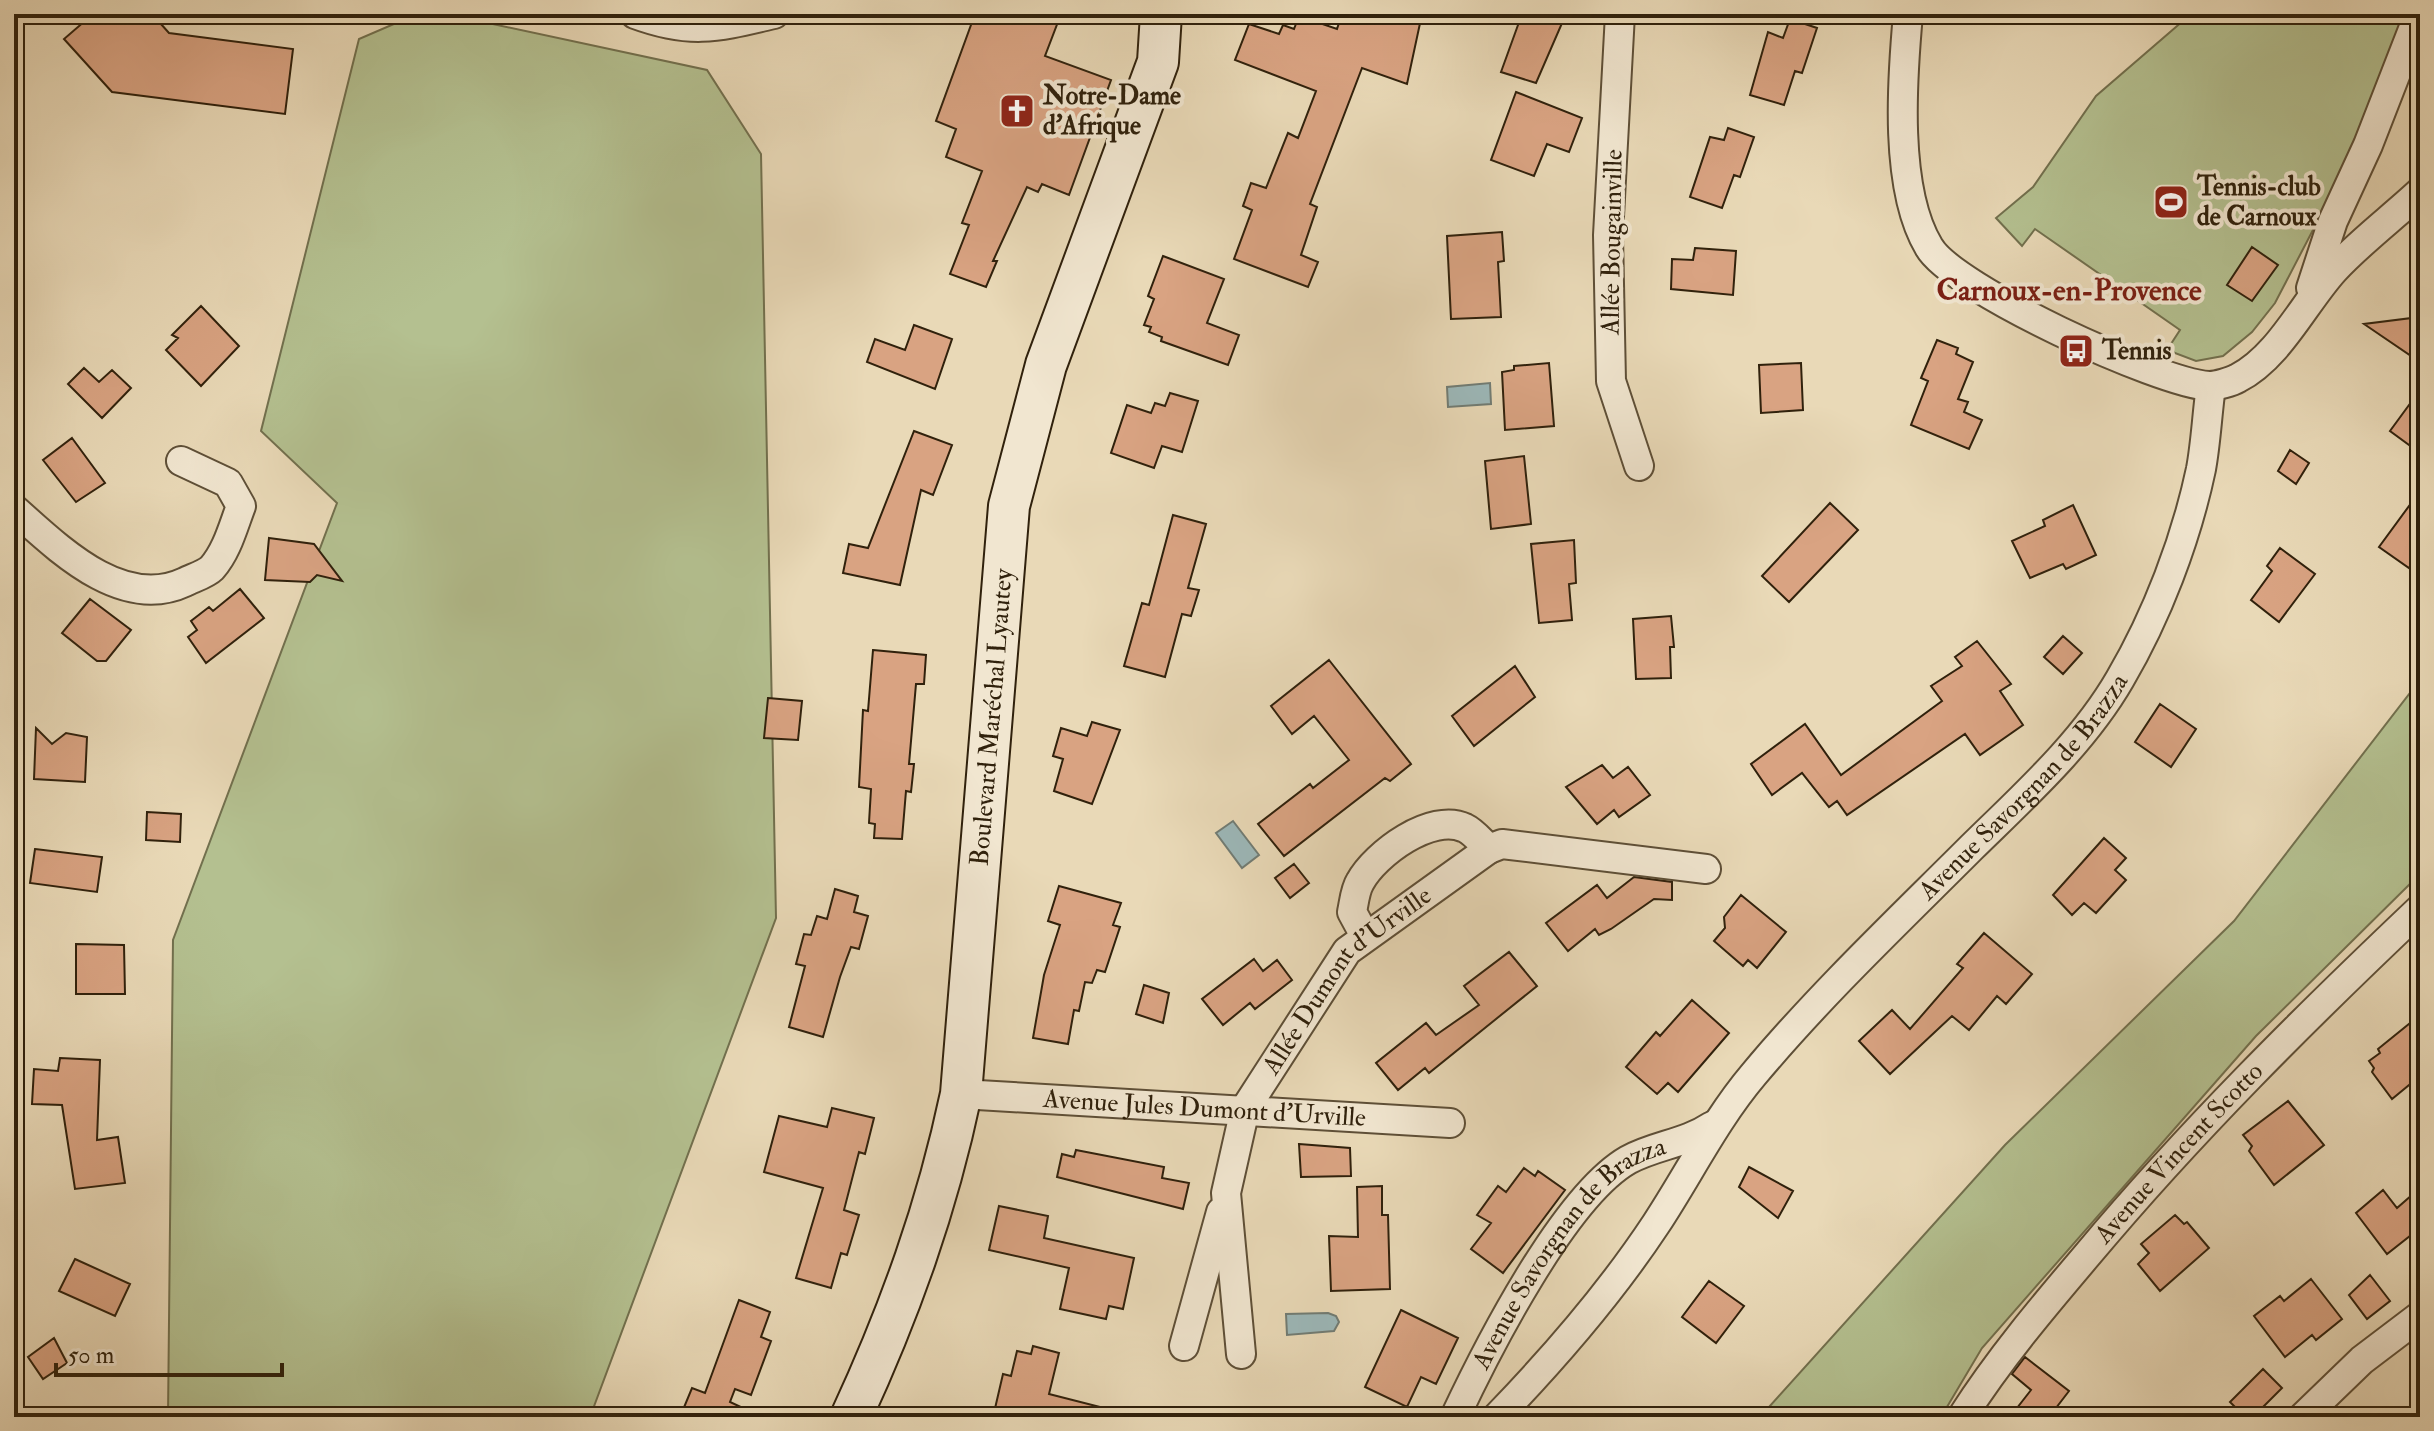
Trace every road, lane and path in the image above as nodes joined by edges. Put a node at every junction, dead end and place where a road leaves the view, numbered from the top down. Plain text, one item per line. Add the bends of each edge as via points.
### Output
1 (635, 14) edge
2 (774, 14) edge
3 (1620, 14) edge
4 (1908, 14) edge
5 (2419, 14) edge
6 (1160, 16) edge
7 (2420, 192) edge
8 (2304, 307) junction
9 (2211, 386) junction
10 (181, 461) dead end
11 (1639, 466) dead end
12 (14, 509) edge
13 (1489, 849) junction
14 (1706, 869) dead end
15 (2420, 909) edge
16 (1365, 936) junction
17 (961, 1094) junction
18 (1245, 1109) junction
19 (1450, 1123) dead end
20 (1716, 1123) junction
21 (1226, 1193) junction
22 (2420, 1316) edge
23 (1184, 1346) dead end
24 (1241, 1354) dead end
25 (851, 1417) edge
26 (1455, 1417) edge
27 (1497, 1417) edge
28 (1962, 1417) edge
29 (2303, 1417) edge

1 - 2 street via 709,29
3 - 11 street, Allée Bougainville via 1608,235 1611,381
4 - 9 street via 1904,66 1909,183 1913,211 1941,262 1962,279 2063,331 2174,378
5 - 8 street via 2333,221
6 - 17 main road, Boulevard Maréchal Lyautey via 1158,62 1046,365 1009,506
7 - 8 street via 2335,269
8 - 9 street via 2268,354 2238,378
9 - 20 street, Avenue Savorgnan de Brazza via 2201,469 2178,547 2120,680 2047,773 1812,1008
10 - 12 street via 228,483 241,506 211,570 174,587 133,588 94,573
13 - 14 street via 1516,844
13 - 16 street, Allée Dumont d'Urville
13 - 16 street via 1465,828 1449,825 1419,830 1385,852 1359,882 1352,912
15 - 28 street, Avenue Vincent Scotto via 2273,1048 2121,1215 1999,1360
16 - 18 street, Allée Dumont d'Urville via 1347,951
17 - 18 street, Avenue Jules Dumont d'Urville
17 - 25 main road, Boulevard Maréchal Lyautey via 943,1180 914,1268
18 - 19 street, Avenue Jules Dumont d'Urville
18 - 21 street, Allée Dumont d'Urville
20 - 26 street, Avenue Savorgnan de Brazza via 1692,1140 1629,1160 1600,1183 1524,1288
20 - 27 street, Avenue Savorgnan de Brazza via 1612,1287 1555,1358
21 - 23 street
21 - 24 street, Allée Dumont d'Urville
22 - 29 street via 2362,1360

